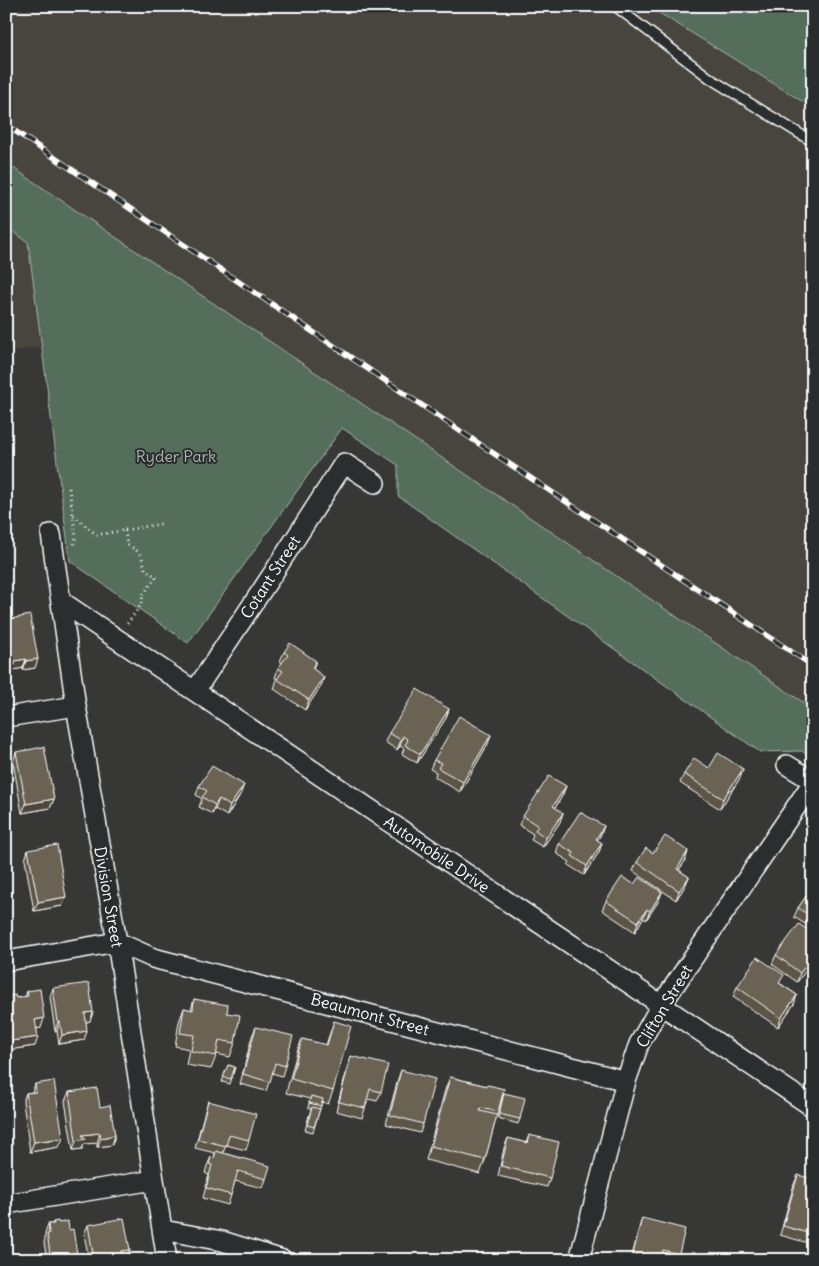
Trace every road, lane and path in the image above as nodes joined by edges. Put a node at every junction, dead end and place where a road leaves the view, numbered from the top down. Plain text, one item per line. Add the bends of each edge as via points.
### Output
1 (615, 6) edge
2 (813, 142) edge
3 (374, 483) dead end
4 (69, 488) dead end
5 (73, 515) junction
6 (161, 524) dead end
7 (125, 530) junction
8 (51, 534) dead end
9 (74, 545) dead end
10 (156, 577) junction
11 (160, 580) dead end
12 (62, 602) junction
13 (116, 638) junction
14 (195, 691) junction
15 (76, 706) junction
16 (6, 717) edge
17 (787, 765) dead end
18 (813, 782) edge
19 (117, 942) junction
20 (6, 961) edge
21 (661, 1005) junction
22 (626, 1081) junction
23 (813, 1107) edge
24 (154, 1180) junction
25 (6, 1204) edge
26 (163, 1230) junction
27 (167, 1260) edge
28 (283, 1260) edge
29 (579, 1260) edge

1 - 2 lane via 711,79
3 - 14 street, Cotant Street via 344,463
4 - 5 path
5 - 7 path via 97,535
5 - 9 path
6 - 7 path
7 - 10 path via 127,545 137,550 145,569
8 - 12 street, Division Street
10 - 11 path
10 - 13 path via 142,596 143,602
12 - 13 street, Automobile Drive
12 - 15 street, Division Street
13 - 14 street, Automobile Drive
14 - 21 street, Automobile Drive
15 - 16 street
15 - 19 street, Division Street
17 - 18 street
18 - 21 street, Clifton Street
19 - 20 street
19 - 22 street, Beaumont Street via 153,958
19 - 24 street, Division Street
21 - 22 street, Clifton Street via 639,1044
21 - 23 street, Automobile Drive
22 - 29 street, Clifton Street
24 - 25 street
24 - 26 street, Division Street
26 - 27 street, Division Street
26 - 28 street via 222,1241

